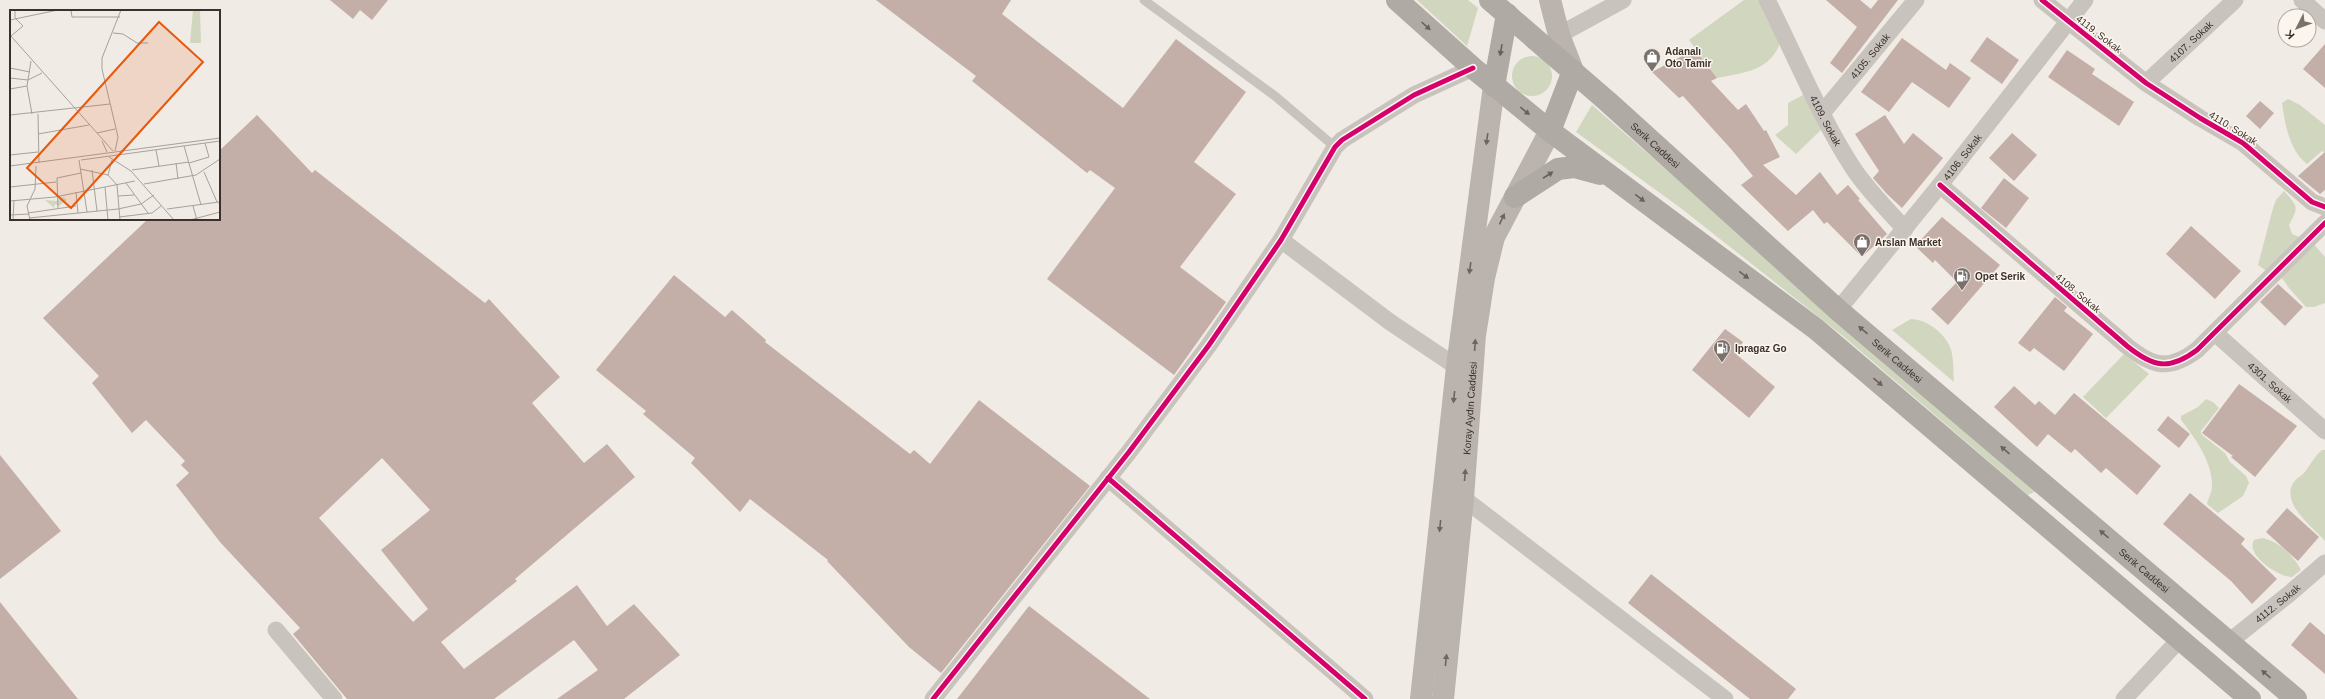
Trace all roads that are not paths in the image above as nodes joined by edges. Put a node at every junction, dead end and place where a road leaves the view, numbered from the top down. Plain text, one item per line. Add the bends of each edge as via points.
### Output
1 (1144, 0) edge
2 (1397, 0) edge
3 (1490, 0) edge
4 (1550, 0) edge
5 (1623, 0) edge
6 (1767, 0) edge
7 (1916, 0) edge
8 (2042, 0) edge
9 (2085, 0) edge
10 (2235, 0) edge
11 (2302, 0) edge
12 (1507, 7) edge
13 (2068, 21) junction
14 (2325, 21) edge
15 (1559, 35) junction
16 (1473, 68) junction
17 (1573, 71) junction
18 (2146, 83) junction
19 (1494, 86) junction
20 (1823, 112) junction
21 (1550, 131) junction
22 (1336, 147) junction
23 (1612, 177) junction
24 (1940, 186) junction
25 (1515, 197) junction
26 (2325, 207) edge
27 (2325, 223) edge
28 (1905, 229) junction
29 (1281, 240) junction
30 (1838, 310) junction
31 (2215, 333) junction
32 (1457, 366) junction
33 (2325, 431) edge
34 (1108, 478) junction
35 (1463, 498) junction
36 (2325, 563) edge
37 (276, 630) dead end
38 (2180, 640) junction
39 (2229, 642) junction
40 (334, 699) edge
41 (933, 699) edge
42 (1365, 699) edge
43 (1421, 699) edge
44 (1443, 699) edge
45 (1725, 699) edge
46 (2124, 699) edge
47 (2250, 699) edge
48 (2296, 699) edge

1 - 22 lane via 1275,96
2 -> 16 highway
3 - 12 highway, Serik Caddesi
4 - 15 main road
5 - 15 street
6 - 20 street, 4109. Sokak
7 - 20 street, 4105. Sokak
8 - 13 street, 4119. Sokak
9 - 13 street, 4106. Sokak
10 - 18 street, 4107. Sokak
11 - 14 street
12 - 17 highway, Serik Caddesi
12 -> 19 highway
13 - 18 street, 4119. Sokak
13 - 24 street, 4106. Sokak
15 - 17 main road
16 - 19 highway
16 - 22 street via 1414,95 1342,140
17 - 21 highway
17 - 30 highway, Serik Caddesi
18 - 26 street, 4110. Sokak via 2244,143 2312,202
19 -> 21 highway
19 -> 32 main road
20 - 28 street, 4109. Sokak via 1855,171
21 - 23 highway
21 - 25 main road, Koray Aydın Caddesi
22 - 29 street
25 -> 23 highway via 1558,169 1574,167
23 -> 38 highway via 1816,329
24 - 28 street, 4106. Sokak
24 - 31 street, 4108. Sokak via 2140,357 2152,362 2174,364 2197,350
35 -> 25 main road, Koray Aydın Caddesi via 1475,335 1484,278 1494,236
27 - 31 street, 4108. Sokak
28 - 30 street, 4106. Sokak
29 - 32 street via 1390,322
29 - 34 street via 1209,345
39 -> 30 highway, Serik Caddesi
31 - 33 street, 4301. Sokak
32 -> 43 main road
34 - 41 street
34 - 42 street
44 -> 35 main road, Koray Aydın Caddesi
35 - 45 street
36 - 39 street, 4112. Sokak
37 - 40 street
38 - 46 street
38 - 47 highway
48 -> 39 highway, Serik Caddesi

